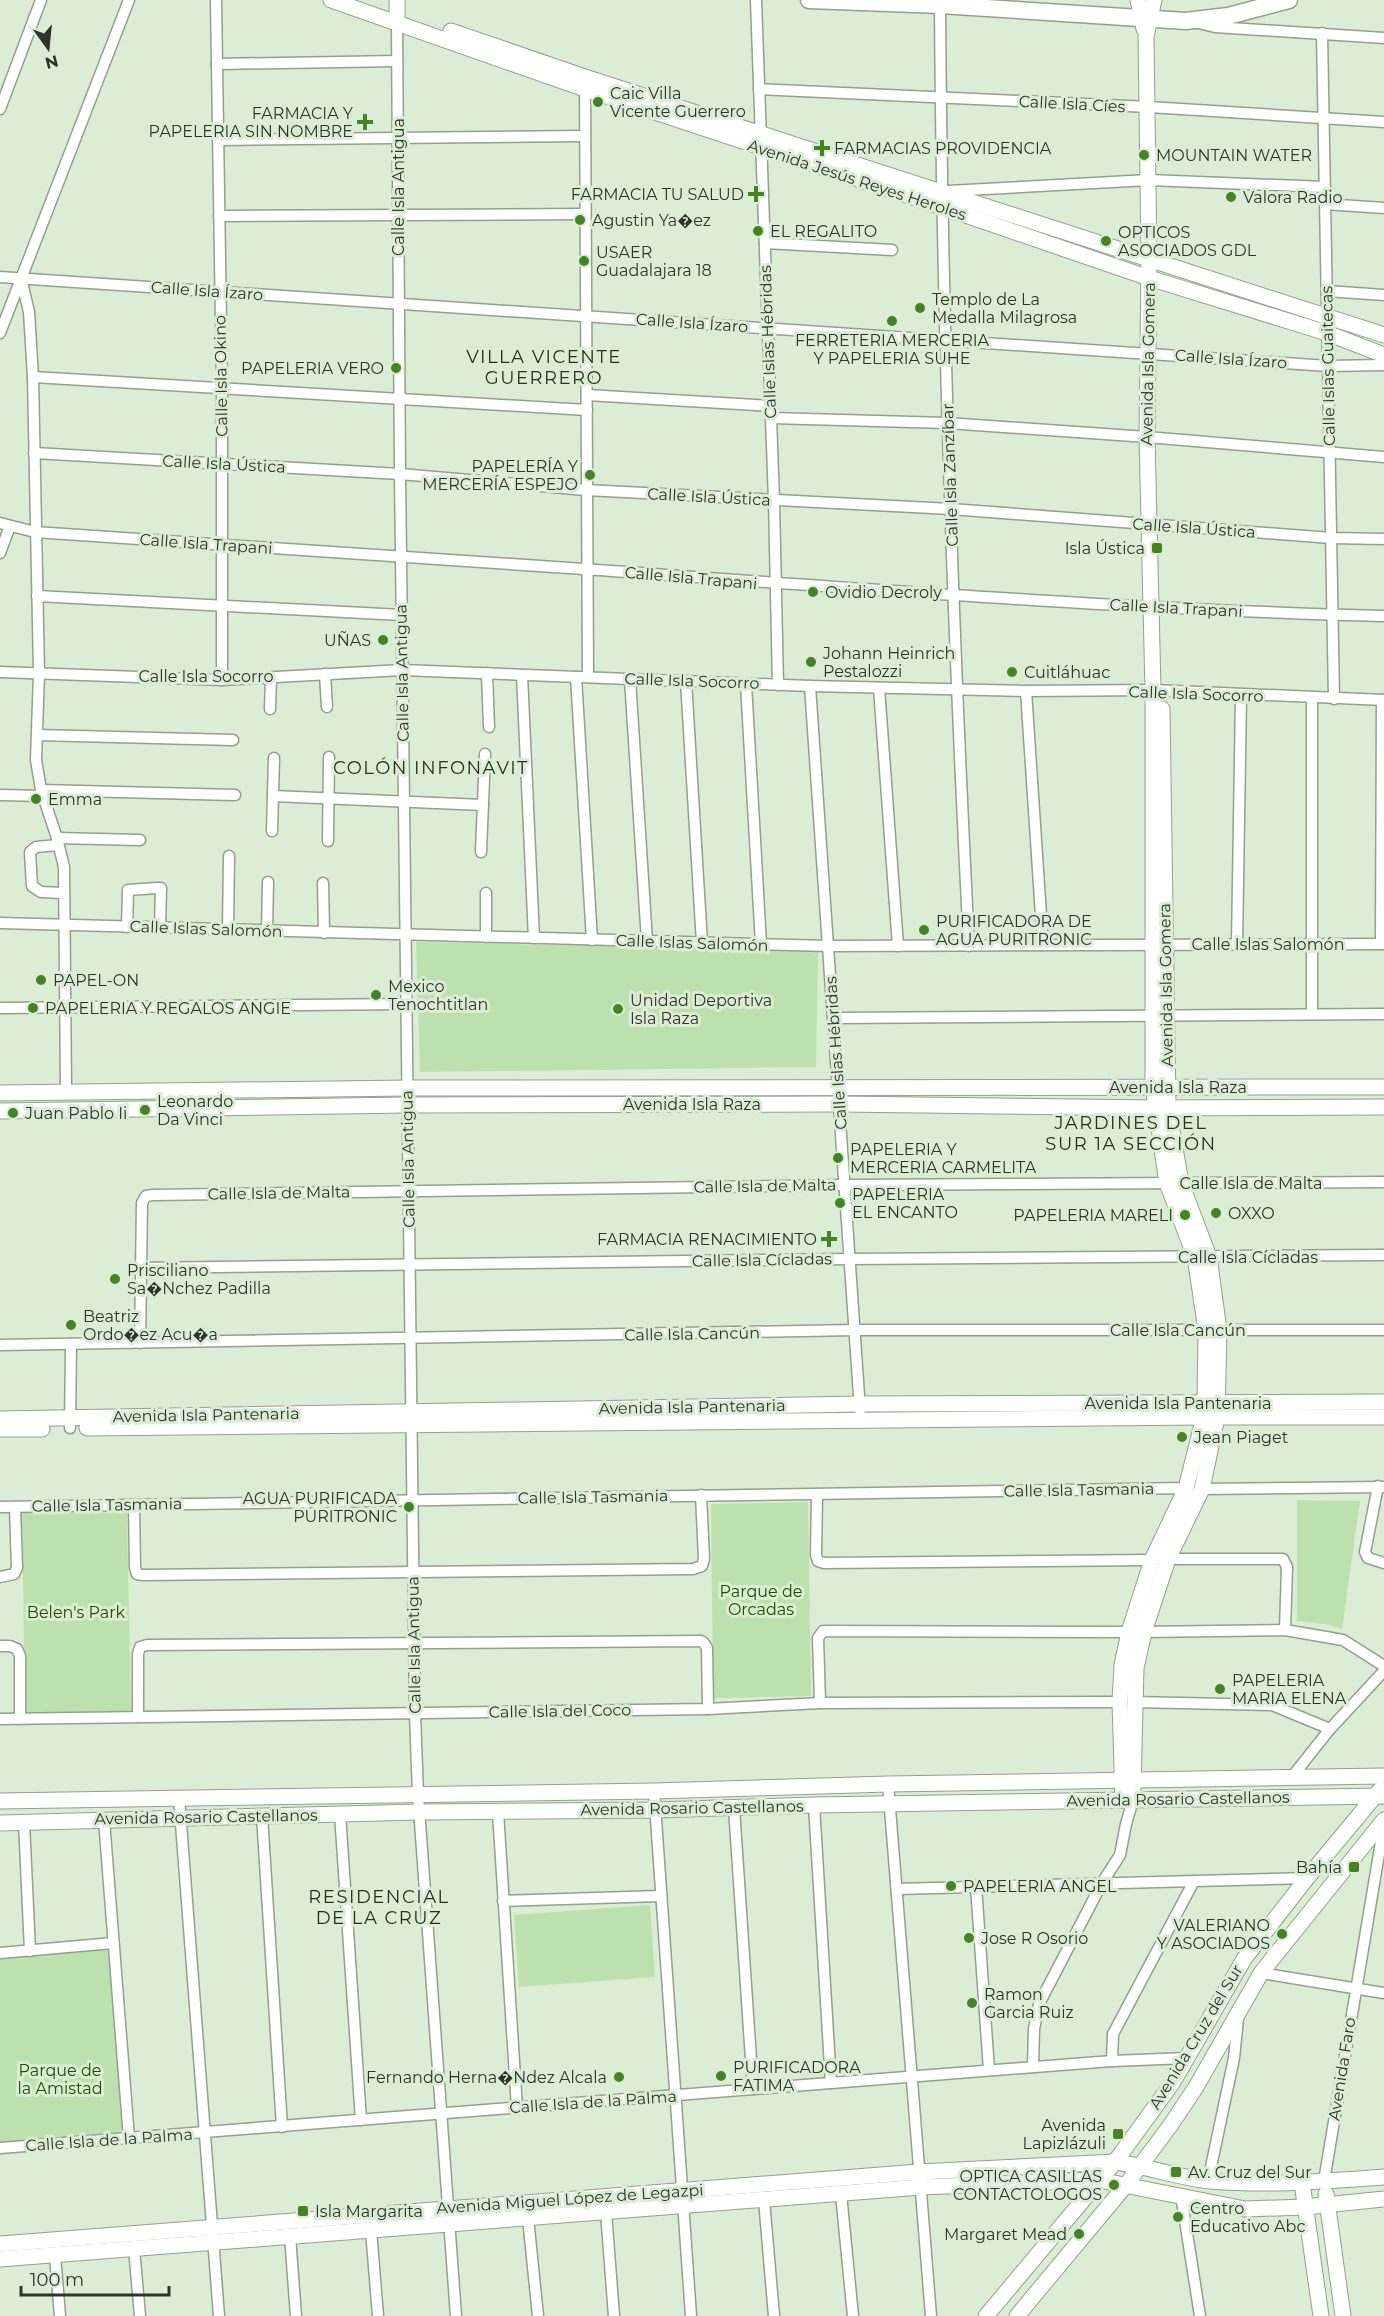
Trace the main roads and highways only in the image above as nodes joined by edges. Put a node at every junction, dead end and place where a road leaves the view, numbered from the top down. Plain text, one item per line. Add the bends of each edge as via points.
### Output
1 (809, 0) edge
2 (1289, 0) edge

1 - 2 main road via 1186,21 1228,16

